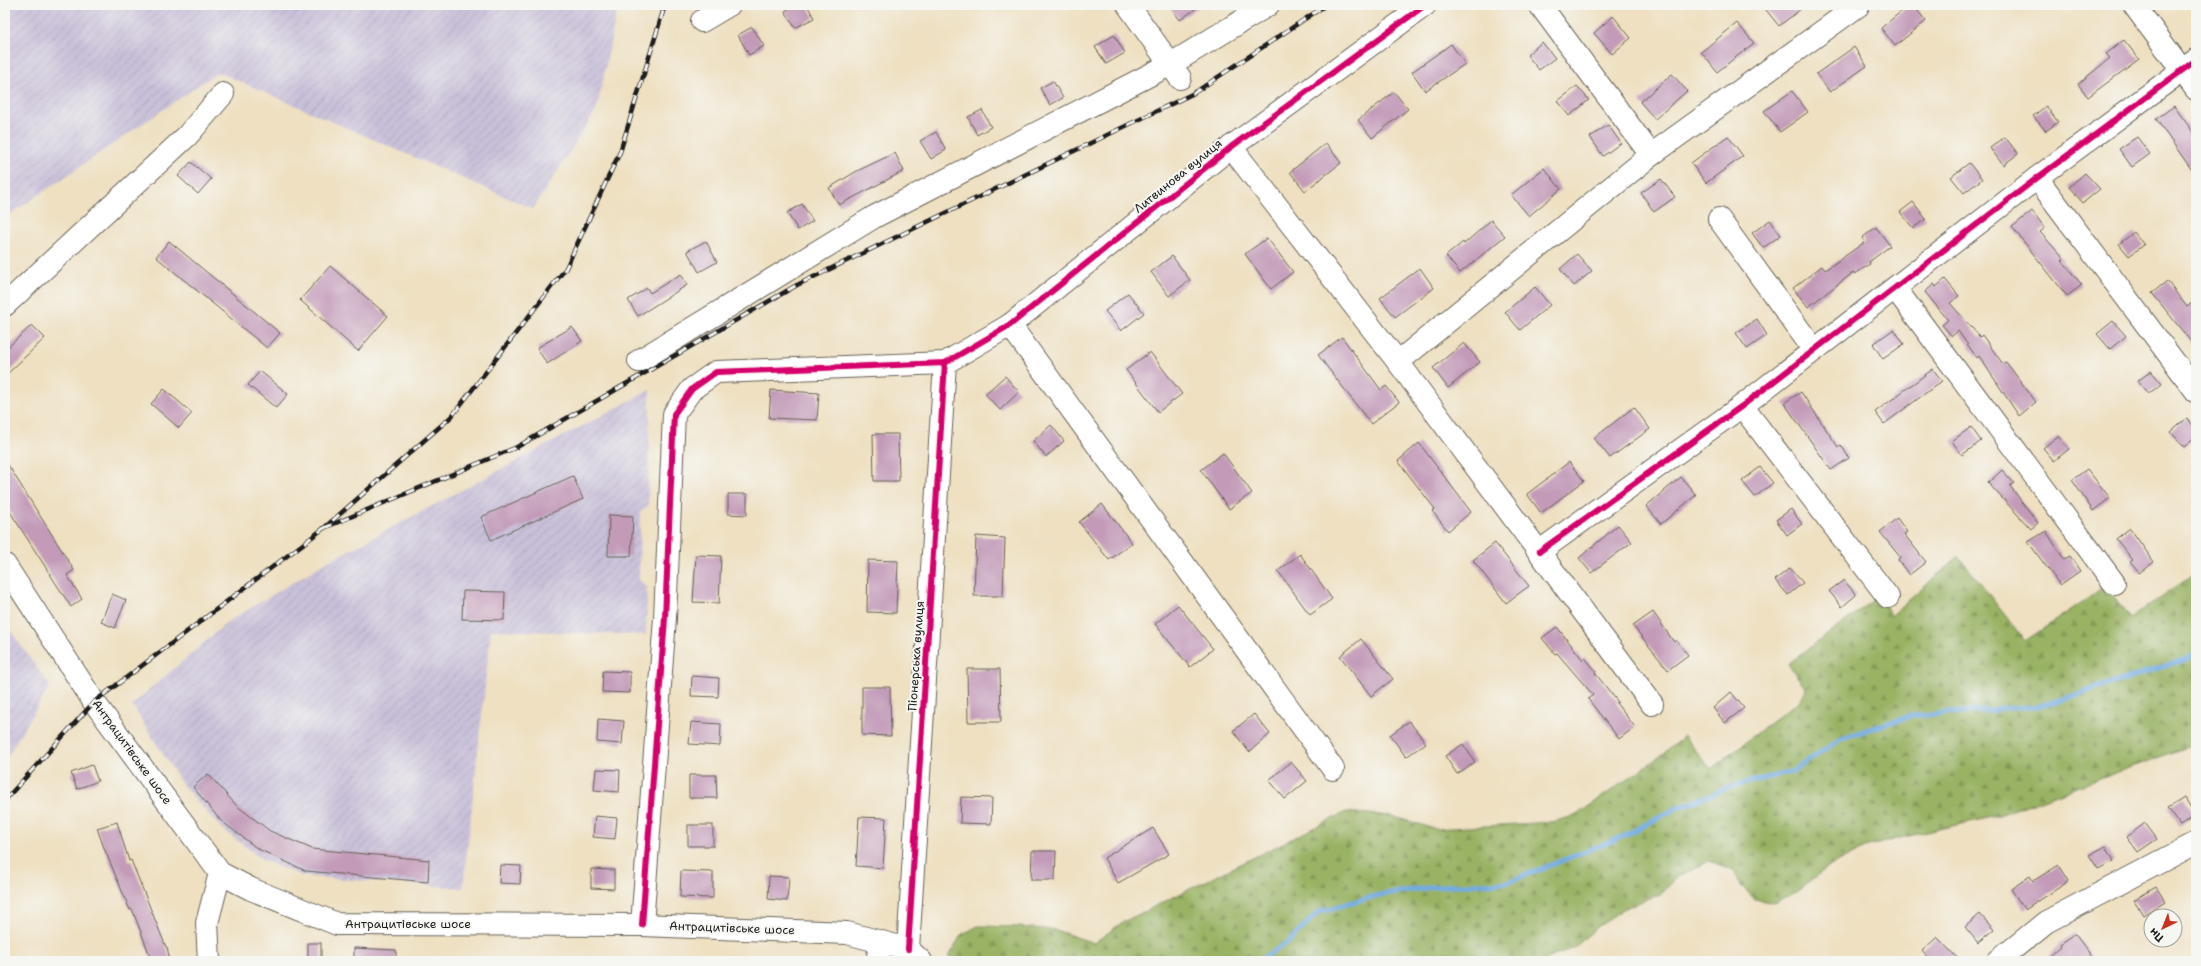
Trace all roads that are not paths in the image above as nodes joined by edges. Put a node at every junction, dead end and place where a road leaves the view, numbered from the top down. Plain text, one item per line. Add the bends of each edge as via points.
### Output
1 (729, 5) edge
2 (1128, 5) edge
3 (1268, 5) edge
4 (1425, 5) edge
5 (1540, 5) edge
6 (1859, 5) edge
7 (2134, 5) edge
8 (702, 21) dead end
9 (2188, 65) edge
10 (1175, 71) junction
11 (2196, 89) edge
12 (223, 94) dead end
13 (1231, 147) junction
14 (1651, 155) junction
15 (2037, 178) junction
16 (1719, 219) dead end
17 (1895, 288) junction
18 (5, 305) edge
19 (1010, 325) junction
20 (1814, 350) junction
21 (639, 362) dead end
22 (1398, 362) junction
23 (945, 363) junction
24 (2196, 391) edge
25 (1742, 406) junction
26 (1540, 551) junction
27 (5, 565) edge
28 (2114, 583) dead end
29 (1888, 597) dead end
30 (1652, 704) dead end
31 (1333, 769) dead end
32 (2196, 843) edge
33 (220, 873) junction
34 (642, 925) junction
35 (879, 951) edge
36 (915, 955) edge
37 (210, 961) edge
38 (1998, 961) edge

1 - 8 street
2 - 10 street
3 - 10 street
4 - 13 street, Литвинова вулиця
5 - 14 street
6 - 14 street
7 - 9 street
9 - 11 street
9 - 15 street
10 - 21 street via 874,217
12 - 18 street via 187,136
13 - 19 street, Литвинова вулиця
13 - 22 street
14 - 22 street
15 - 17 street
15 - 24 street
16 - 20 street
17 - 20 street
17 - 28 street
19 - 23 street, Литвинова вулиця
19 - 31 street
20 - 25 street
22 - 26 street
23 - 34 street via 716,372 692,389 674,414 665,618
23 - 36 street, Піонерська вулиця
25 - 26 street
25 - 29 street
26 - 30 street
27 - 33 street, Антрацитівське шосе via 94,702
32 - 38 street via 2046,922
33 - 34 street, Антрацитівське шосе via 337,924
33 - 37 street via 206,923
34 - 35 street, Антрацитівське шосе via 847,933
35 - 36 street, Антрацитівське шосе

